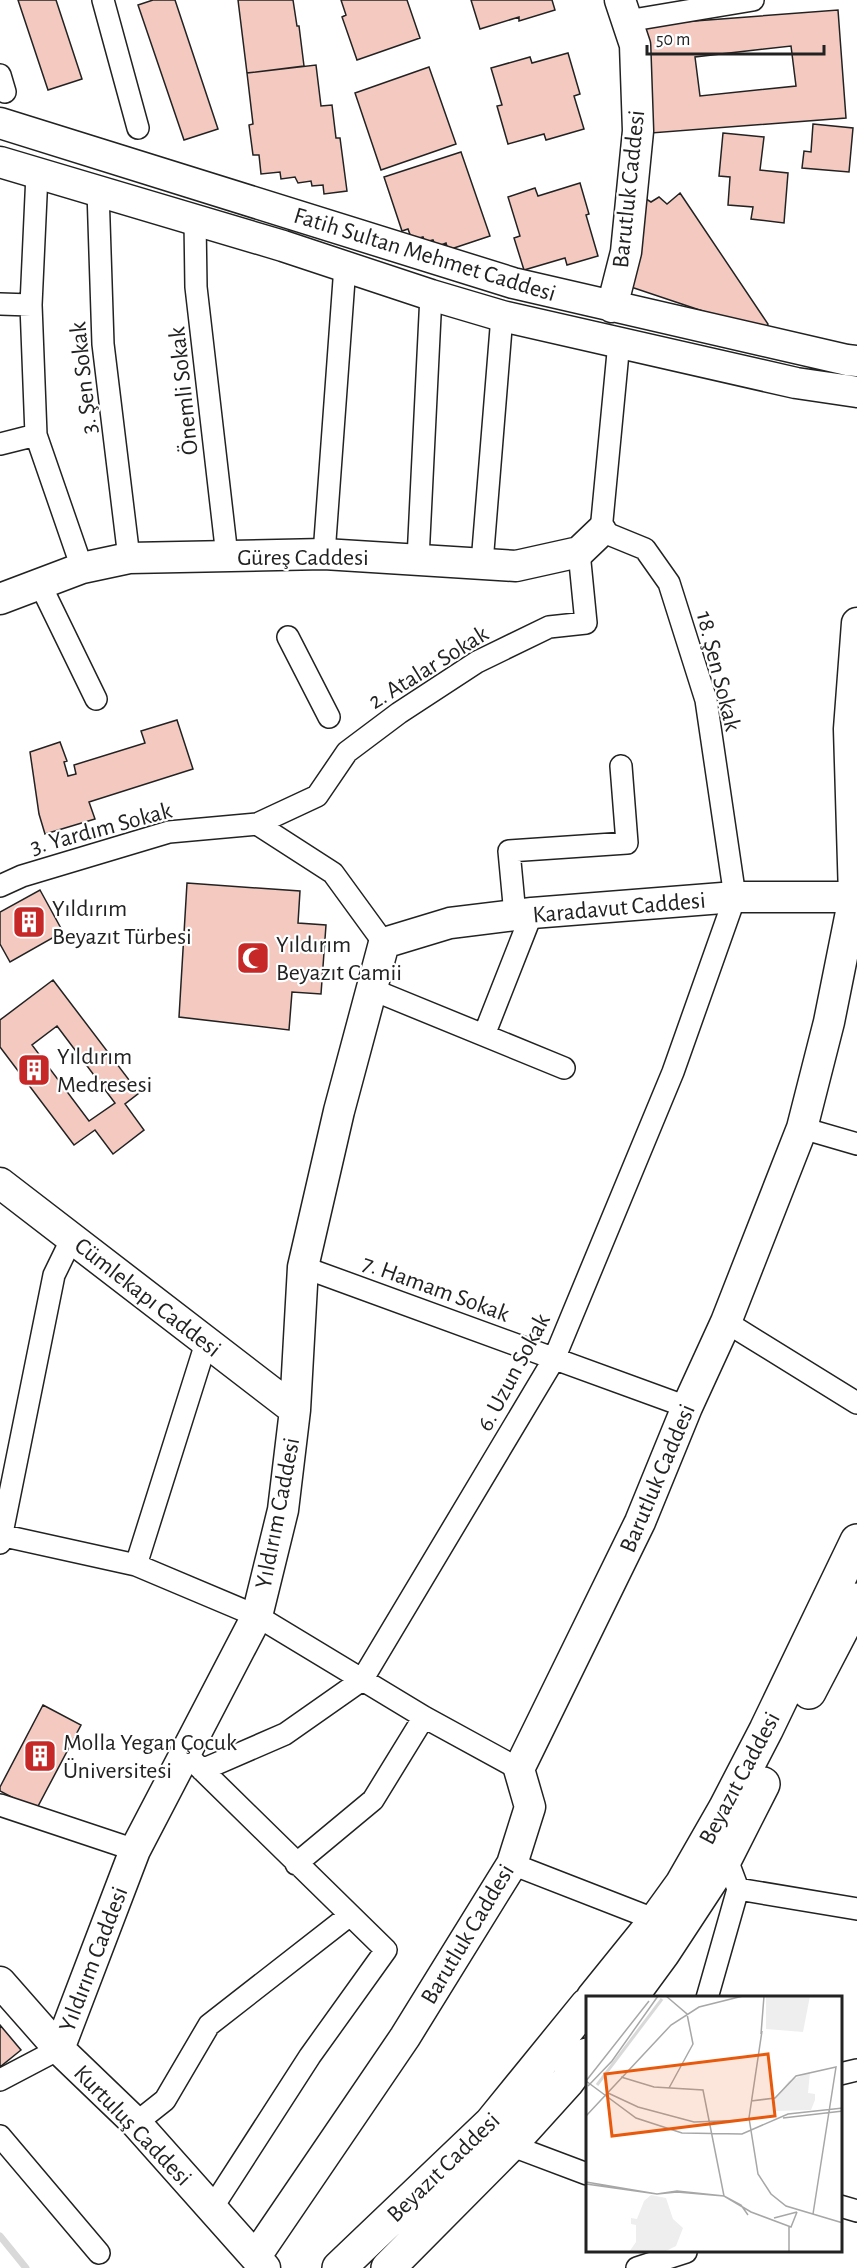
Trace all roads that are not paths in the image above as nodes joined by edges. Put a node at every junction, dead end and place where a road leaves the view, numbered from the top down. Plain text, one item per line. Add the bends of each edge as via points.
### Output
1 (103, 0) edge
2 (753, 0) edge
3 (623, 10) edge
4 (0, 123) edge
5 (138, 128) dead end
6 (0, 162) edge
7 (37, 174) junction
8 (98, 191) junction
9 (195, 220) junction
10 (345, 266) junction
11 (431, 295) junction
12 (0, 304) edge
13 (31, 306) junction
14 (612, 307) junction
15 (502, 316) junction
16 (619, 342) junction
17 (857, 361) edge
18 (857, 392) edge
19 (36, 435) junction
20 (0, 444) edge
21 (602, 531) junction
22 (579, 552) junction
23 (324, 554) junction
24 (227, 556) junction
25 (129, 558) junction
26 (418, 559) junction
27 (482, 563) junction
28 (82, 568) junction
29 (40, 584) junction
30 (0, 599) edge
31 (857, 623) edge
32 (288, 637) dead end
33 (96, 699) dead end
34 (329, 717) dead end
35 (621, 766) dead end
36 (257, 824) junction
37 (0, 886) edge
38 (735, 897) junction
39 (856, 897) edge
40 (523, 914) junction
41 (384, 943) junction
42 (372, 989) junction
43 (484, 1035) junction
44 (564, 1068) dead end
45 (802, 1128) junction
46 (857, 1144) edge
47 (0, 1183) edge
48 (72, 1238) junction
49 (303, 1267) junction
50 (726, 1322) junction
51 (206, 1344) junction
52 (554, 1359) junction
53 (857, 1403) edge
54 (687, 1407) junction
55 (295, 1410) junction
56 (0, 1538) edge
57 (857, 1541) edge
58 (136, 1565) junction
59 (857, 1600) edge
60 (257, 1616) junction
61 (363, 1680) junction
62 (424, 1717) junction
63 (194, 1761) junction
64 (519, 1769) junction
65 (0, 1805) edge
66 (135, 1850) junction
67 (726, 1857) junction
68 (296, 1864) junction
69 (512, 1864) junction
70 (738, 1889) junction
71 (857, 1909) edge
72 (350, 1914) junction
73 (656, 1920) junction
74 (0, 1982) edge
75 (595, 1996) edge
76 (631, 1996) edge
77 (708, 1996) edge
78 (586, 2006) edge
79 (59, 2049) junction
80 (586, 2056) edge
81 (857, 2070) edge
82 (842, 2074) edge
83 (0, 2080) edge
84 (136, 2123) junction
85 (0, 2136) edge
86 (510, 2145) junction
87 (586, 2174) edge
88 (842, 2207) edge
89 (212, 2208) junction
90 (857, 2211) edge
91 (99, 2253) dead end
92 (683, 2253) edge
93 (686, 2253) edge
94 (261, 2262) edge
95 (339, 2268) edge
96 (388, 2268) edge
97 (637, 2268) edge
98 (690, 2268) edge

1 - 5 street
2 - 3 street
3 - 14 main road, Barutluk Caddesi via 635,45 638,131 626,252
4 - 14 main road, Fatih Sultan Mehmet Caddesi via 513,283
6 - 7 main road, Fatih Sultan Mehmet Caddesi
7 - 8 main road, Fatih Sultan Mehmet Caddesi
7 - 13 street
8 - 9 main road, Fatih Sultan Mehmet Caddesi
8 - 25 street, 3. Şen Sokak via 103,344
9 - 10 main road, Fatih Sultan Mehmet Caddesi
9 - 24 street, Önemli Sokak via 196,287
10 - 11 main road, Fatih Sultan Mehmet Caddesi
10 - 23 street
11 - 15 main road, Fatih Sultan Mehmet Caddesi
11 - 26 street
12 - 13 street
13 - 19 street
14 - 17 main road, Fatih Sultan Mehmet Caddesi
15 - 16 main road, Fatih Sultan Mehmet Caddesi
15 - 27 street
16 - 18 main road, Fatih Sultan Mehmet Caddesi via 796,383
16 - 21 street
19 - 20 street
19 - 28 street
21 - 22 main road, Güreş Caddesi
21 - 38 street, 18. Şen Sokak via 645,549 669,583 706,700
22 - 27 main road, Güreş Caddesi via 516,566
22 - 36 street, 2. Atalar Sokak via 586,623 549,627 477,662 347,752 317,796
23 - 24 main road, Güreş Caddesi
23 - 26 main road, Güreş Caddesi
24 - 25 main road, Güreş Caddesi
25 - 28 main road, Güreş Caddesi
26 - 27 main road, Güreş Caddesi
28 - 29 main road, Güreş Caddesi
29 - 30 main road, Güreş Caddesi
29 - 33 street
31 - 39 main road, Barutluk Caddesi via 849,729
32 - 34 street
35 - 40 street via 627,843 509,851
36 - 37 street, 3. Yardım Sokak via 169,832
36 - 41 street via 333,873
38 - 39 main road, Karadavut Caddesi
38 - 40 main road, Karadavut Caddesi
38 - 52 street, 6. Uzun Sokak via 673,1072
39 - 45 main road, Barutluk Caddesi
40 - 41 main road, Karadavut Caddesi via 450,923
40 - 43 street
41 - 42 main road, Yıldırım Caddesi
42 - 43 street
42 - 49 main road, Yıldırım Caddesi
43 - 44 street
45 - 46 street
45 - 50 main road, Barutluk Caddesi
47 - 48 main road, Cümlekapı Caddesi
48 - 51 main road, Cümlekapı Caddesi
48 - 56 street via 54,1275
49 - 52 street, 7. Hamam Sokak
49 - 55 main road, Yıldırım Caddesi
50 - 53 street
50 - 54 main road, Barutluk Caddesi
51 - 55 main road, Cümlekapı Caddesi
51 - 58 street
52 - 54 street, 7. Hamam Sokak
52 - 61 street, 6. Uzun Sokak
54 - 64 main road, Barutluk Caddesi via 640,1522
55 - 60 main road, Yıldırım Caddesi via 283,1509
56 - 58 street
57 - 73 main road, Beyazıt Caddesi via 725,1809 682,1884
58 - 60 street
59 - 67 main road, Beyazıt Caddesi
60 - 61 street
60 - 63 main road, Yıldırım Caddesi
61 - 62 street
61 - 63 street, 6. Uzun Sokak via 285,1734
62 - 64 street
62 - 68 street via 373,1800
63 - 66 main road, Yıldırım Caddesi
63 - 68 street
64 - 69 main road, Barutluk Caddesi via 530,1808
65 - 66 street
66 - 79 main road, Yıldırım Caddesi
67 - 70 street
67 - 76 main road, Beyazıt Caddesi
68 - 72 street
69 - 73 street
69 - 94 main road, Barutluk Caddesi
70 - 71 street
70 - 77 street
72 - 84 street via 209,2025 165,2100
72 - 89 street via 386,1950 310,2056
73 - 75 main road, Beyazıt Caddesi
74 - 79 main road, Kurtuluş Caddesi
78 - 95 main road, Beyazıt Caddesi via 491,2123
79 - 83 street
79 - 84 main road, Kurtuluş Caddesi
80 - 86 main road, Beyazıt Caddesi
81 - 82 street
84 - 89 main road, Kurtuluş Caddesi
85 - 91 street
86 - 87 street
86 - 96 main road, Beyazıt Caddesi
88 - 90 street
89 - 94 main road, Kurtuluş Caddesi
92 - 97 street
93 - 98 street

